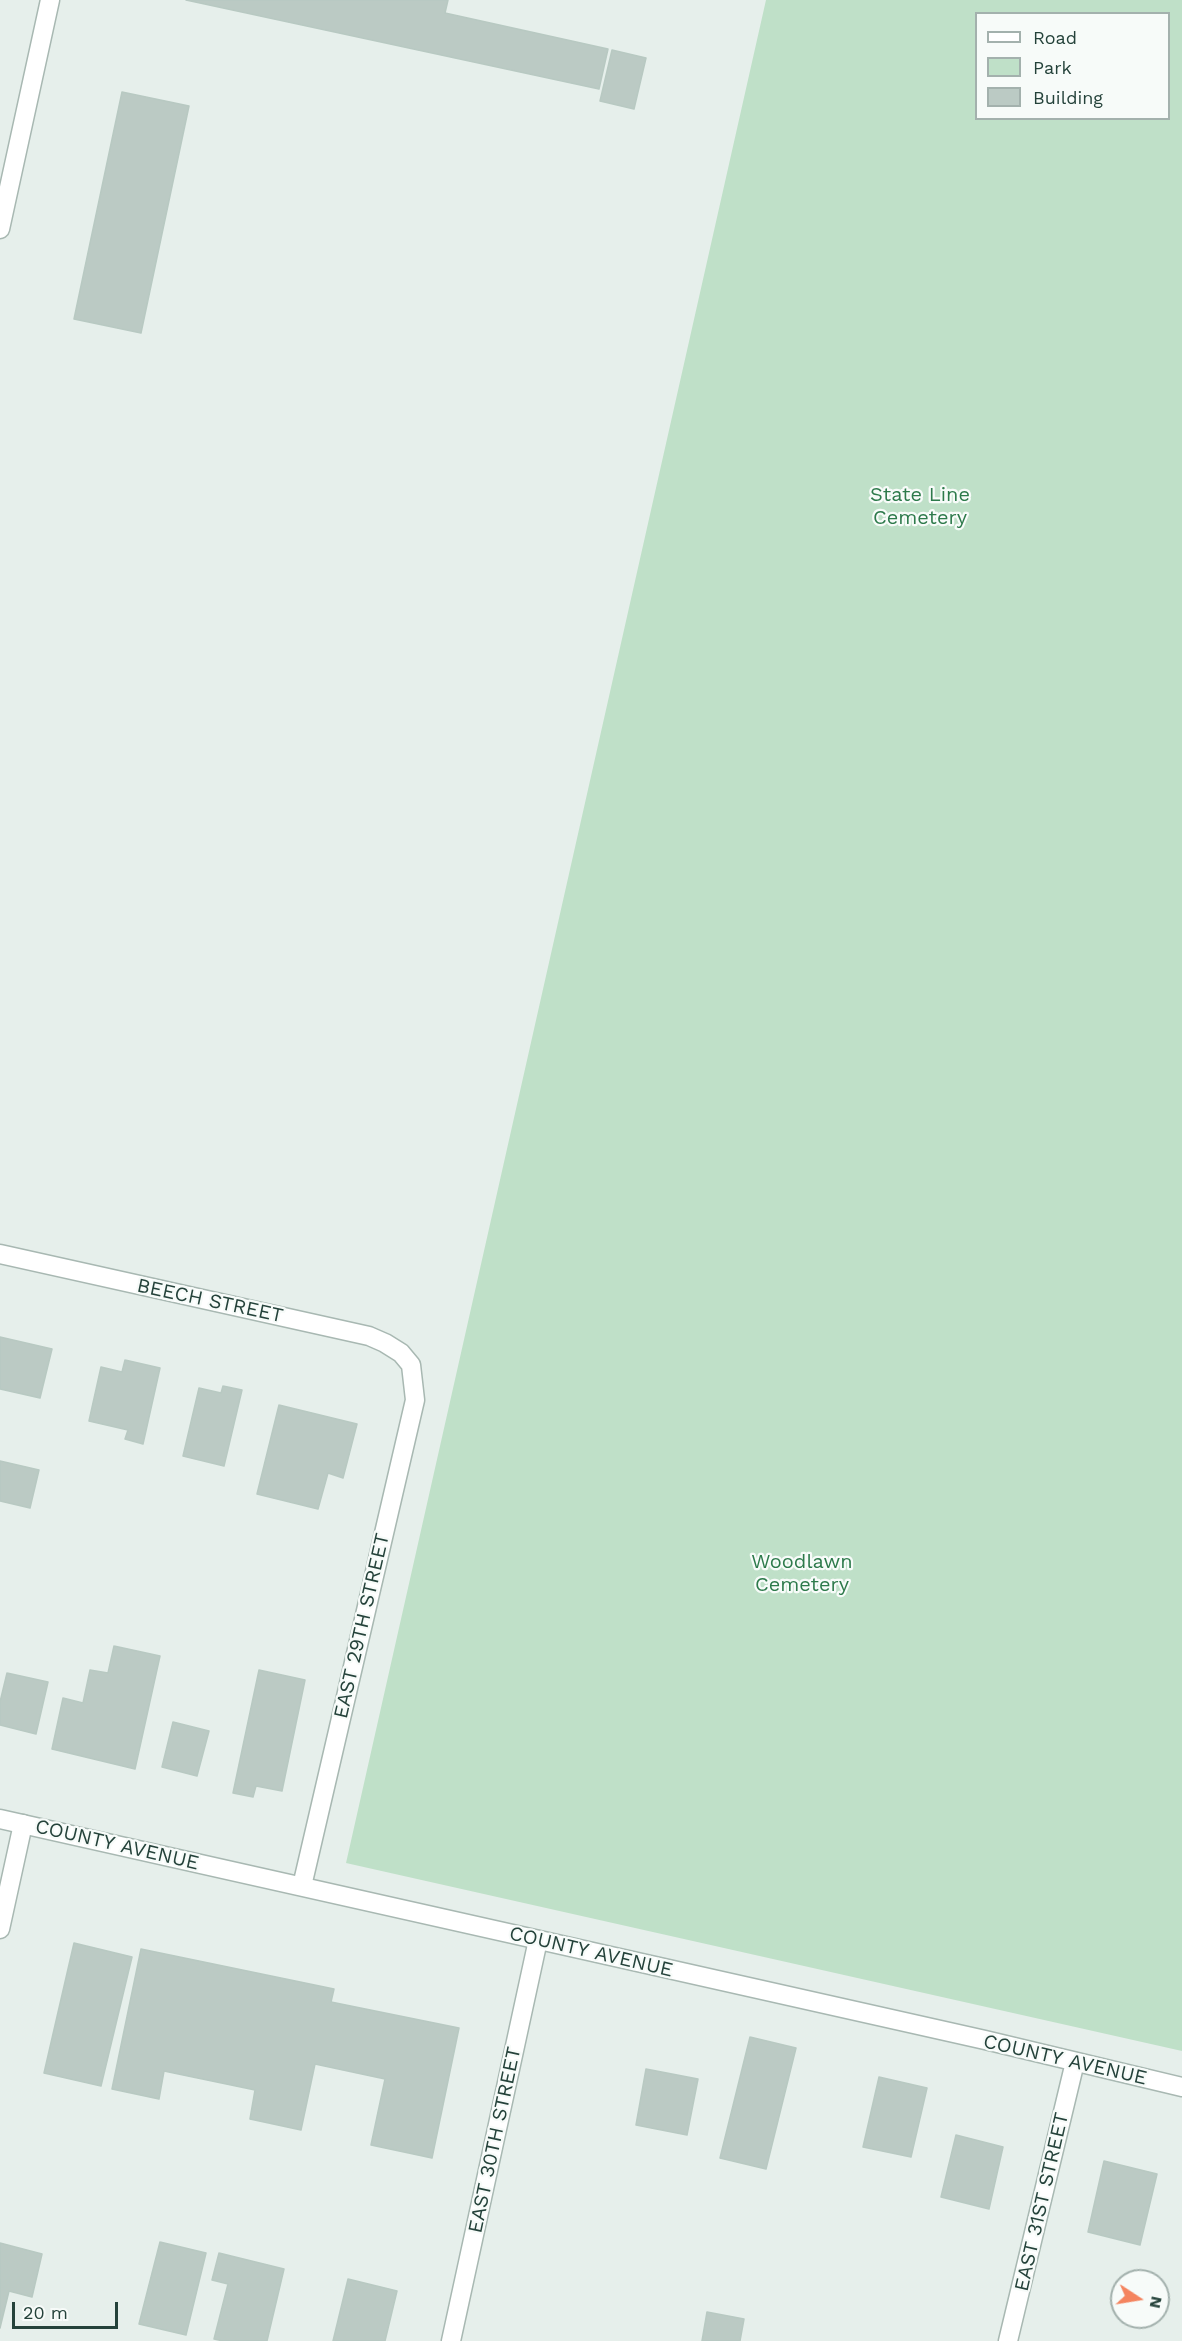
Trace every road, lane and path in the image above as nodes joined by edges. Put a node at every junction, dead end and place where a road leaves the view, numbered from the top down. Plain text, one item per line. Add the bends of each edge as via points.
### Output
1 (50, 0) edge
2 (0, 229) edge
3 (0, 1254) edge
4 (411, 1365) joint
5 (0, 1819) edge
6 (23, 1824) junction
7 (302, 1886) junction
8 (0, 1929) edge
9 (538, 1940) junction
10 (1075, 2062) junction
11 (1182, 2087) edge
12 (451, 2341) edge
13 (1008, 2341) edge

1 - 2 street
3 - 4 street, BEECH STREET via 369,1336 401,1353
4 - 7 street, EAST 29TH STREET via 415,1400
5 - 6 street, COUNTY AVENUE
6 - 7 street, COUNTY AVENUE
6 - 8 street
7 - 9 street, COUNTY AVENUE
9 - 10 street, COUNTY AVENUE
9 - 12 street, EAST 30TH STREET
10 - 11 street, COUNTY AVENUE
10 - 13 street, EAST 31ST STREET

